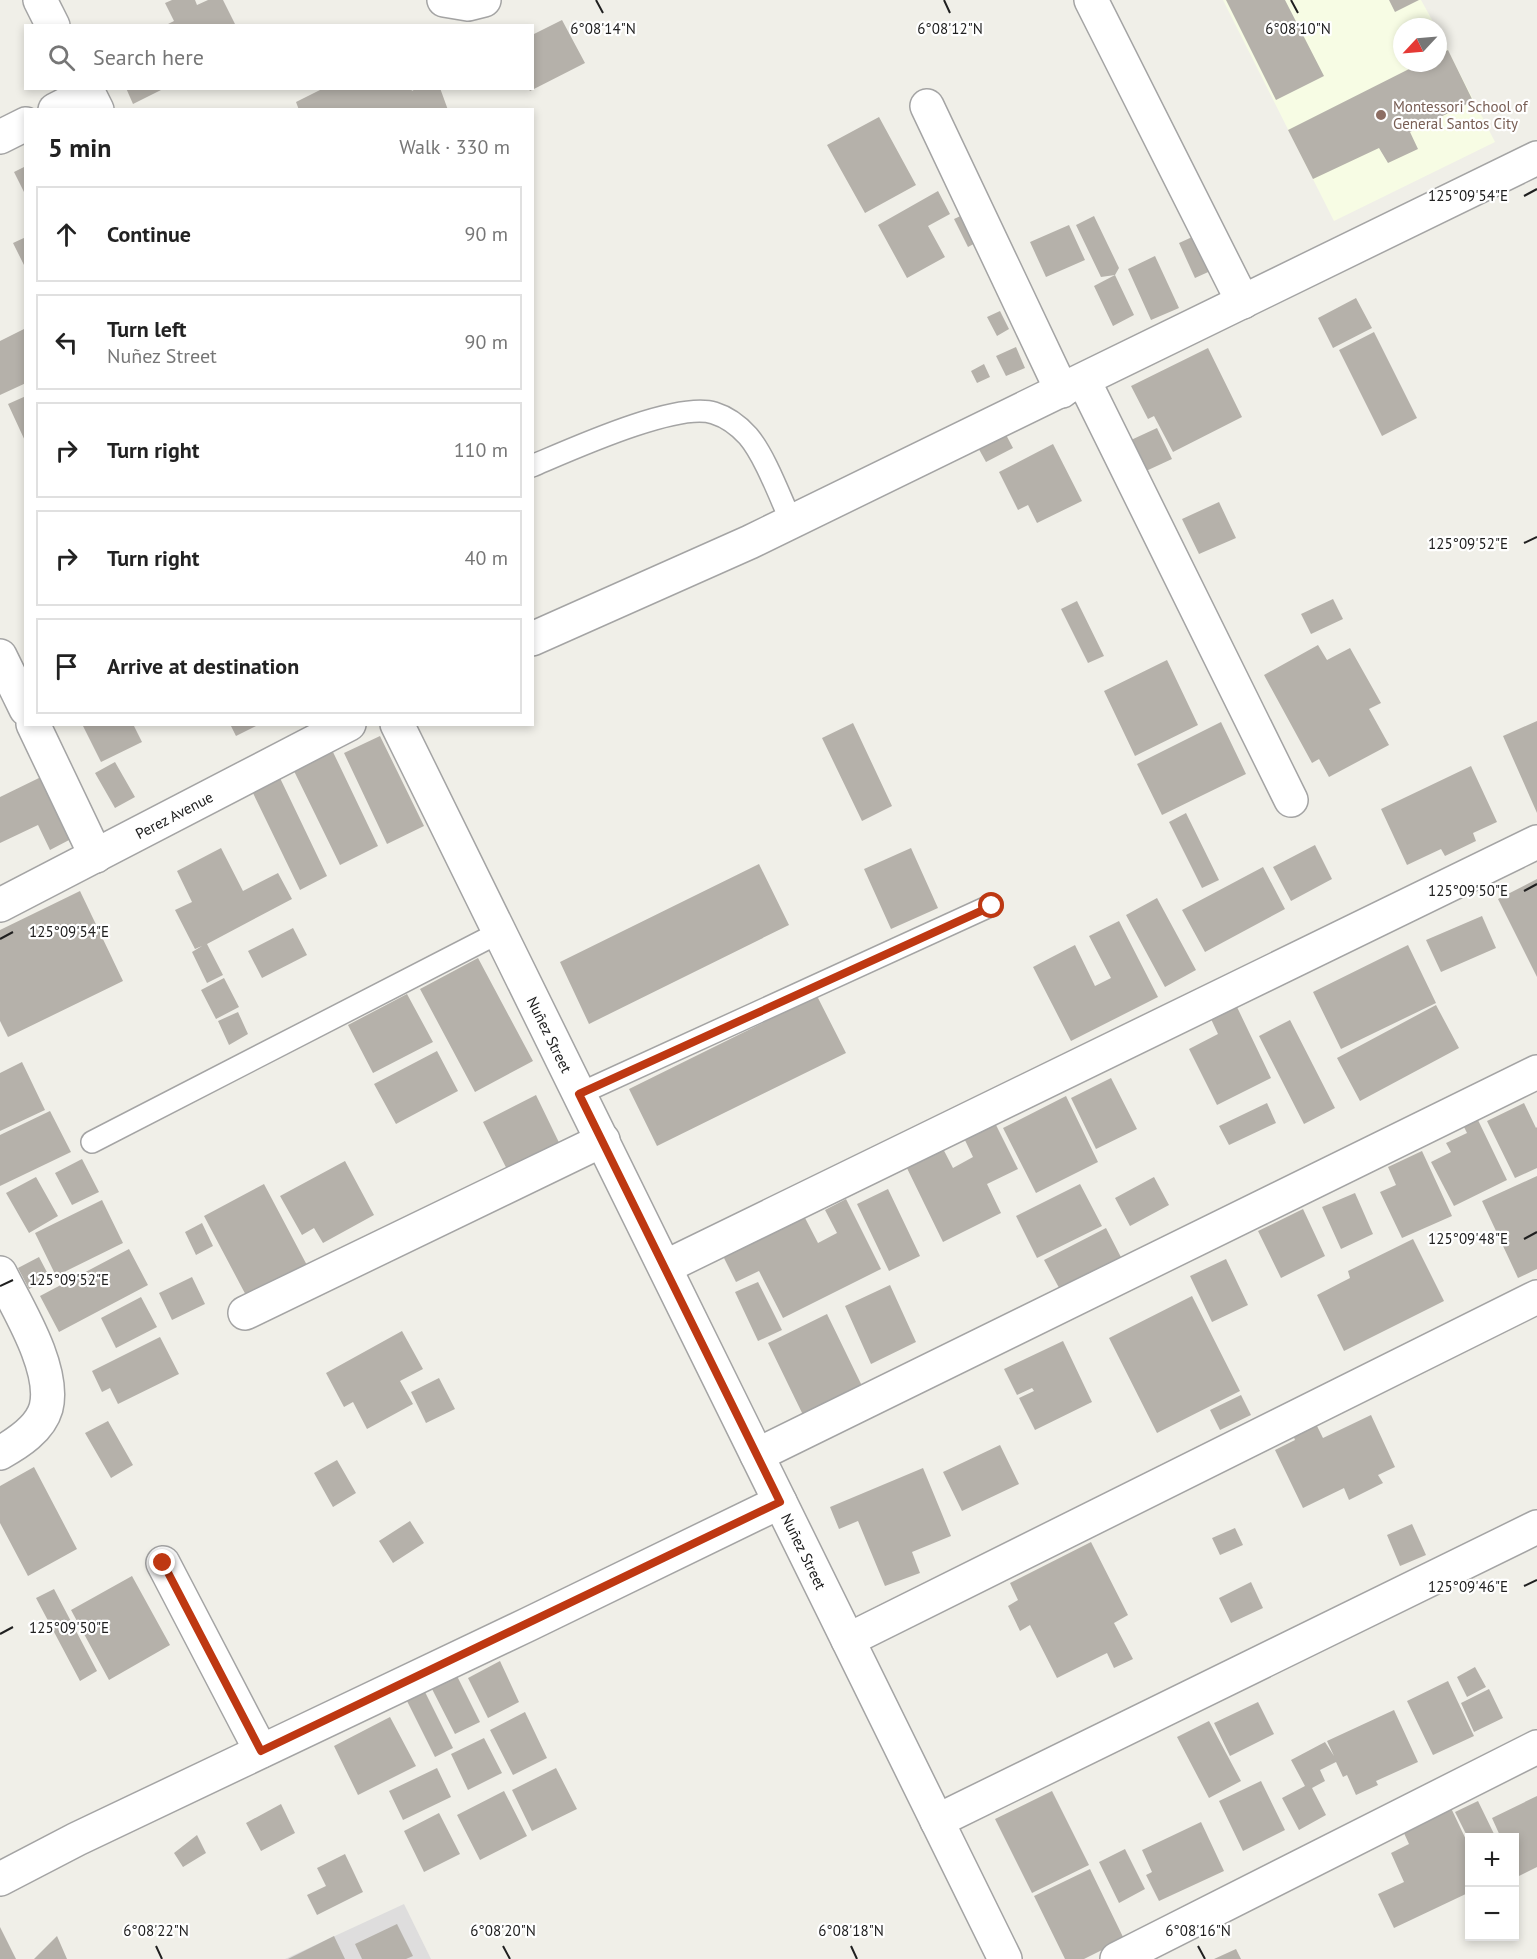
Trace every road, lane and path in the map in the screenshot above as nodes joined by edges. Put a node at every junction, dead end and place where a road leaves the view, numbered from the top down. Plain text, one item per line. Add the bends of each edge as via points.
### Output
1 (40, 0) edge
2 (444, 0) edge
3 (484, 0) edge
4 (1091, 0) edge
5 (52, 24) edge
6 (90, 97) edge
7 (927, 106) dead end
8 (60, 108) edge
9 (24, 125) edge
10 (0, 136) edge
11 (1537, 158) edge
12 (1243, 302) junction
13 (1073, 386) junction
14 (534, 465) edge
15 (792, 521) junction
16 (534, 638) edge
17 (0, 656) edge
18 (24, 705) edge
19 (34, 726) edge
20 (345, 726) edge
21 (398, 726) edge
22 (1291, 800) dead end
23 (1537, 842) edge
24 (96, 856) junction
25 (0, 905) edge
26 (992, 906) dead end
27 (500, 932) junction
28 (1537, 1072) edge
29 (579, 1094) junction
30 (603, 1140) junction
31 (92, 1142) dead end
32 (665, 1267) junction
33 (0, 1273) edge
34 (1537, 1297) edge
35 (245, 1313) dead end
36 (0, 1453) edge
37 (758, 1455) junction
38 (780, 1502) junction
39 (1537, 1527) edge
40 (163, 1563) dead end
41 (848, 1640) junction
42 (1537, 1747) edge
43 (261, 1751) junction
44 (938, 1821) junction
45 (0, 1879) edge
46 (1005, 1959) edge
47 (1117, 1959) edge

1 - 5 street
2 - 3 street
4 - 12 street
6 - 8 street
7 - 13 street
9 - 10 street
11 - 12 street
12 - 13 street
13 - 15 street
13 - 22 street
14 - 15 lane via 642,423 690,410 714,413 736,424 749,437
15 - 16 street
17 - 18 street
19 - 24 street
20 - 24 street, Perez Avenue
21 - 27 street, Nuñez Street
23 - 32 street
24 - 25 street, Perez Avenue
26 - 29 lane
27 - 29 street, Nuñez Street
27 - 31 lane
28 - 37 street
29 - 30 street, Nuñez Street
30 - 32 street, Nuñez Street
30 - 35 street
32 - 37 street, Nuñez Street
33 - 36 street via 40,1354 46,1380 46,1408 36,1428
34 - 41 street
37 - 38 street, Nuñez Street
38 - 41 street, Nuñez Street
38 - 43 street
39 - 44 street
40 - 43 street
41 - 44 street, Nuñez Street
42 - 47 street
43 - 45 street
44 - 46 street, Nuñez Street

